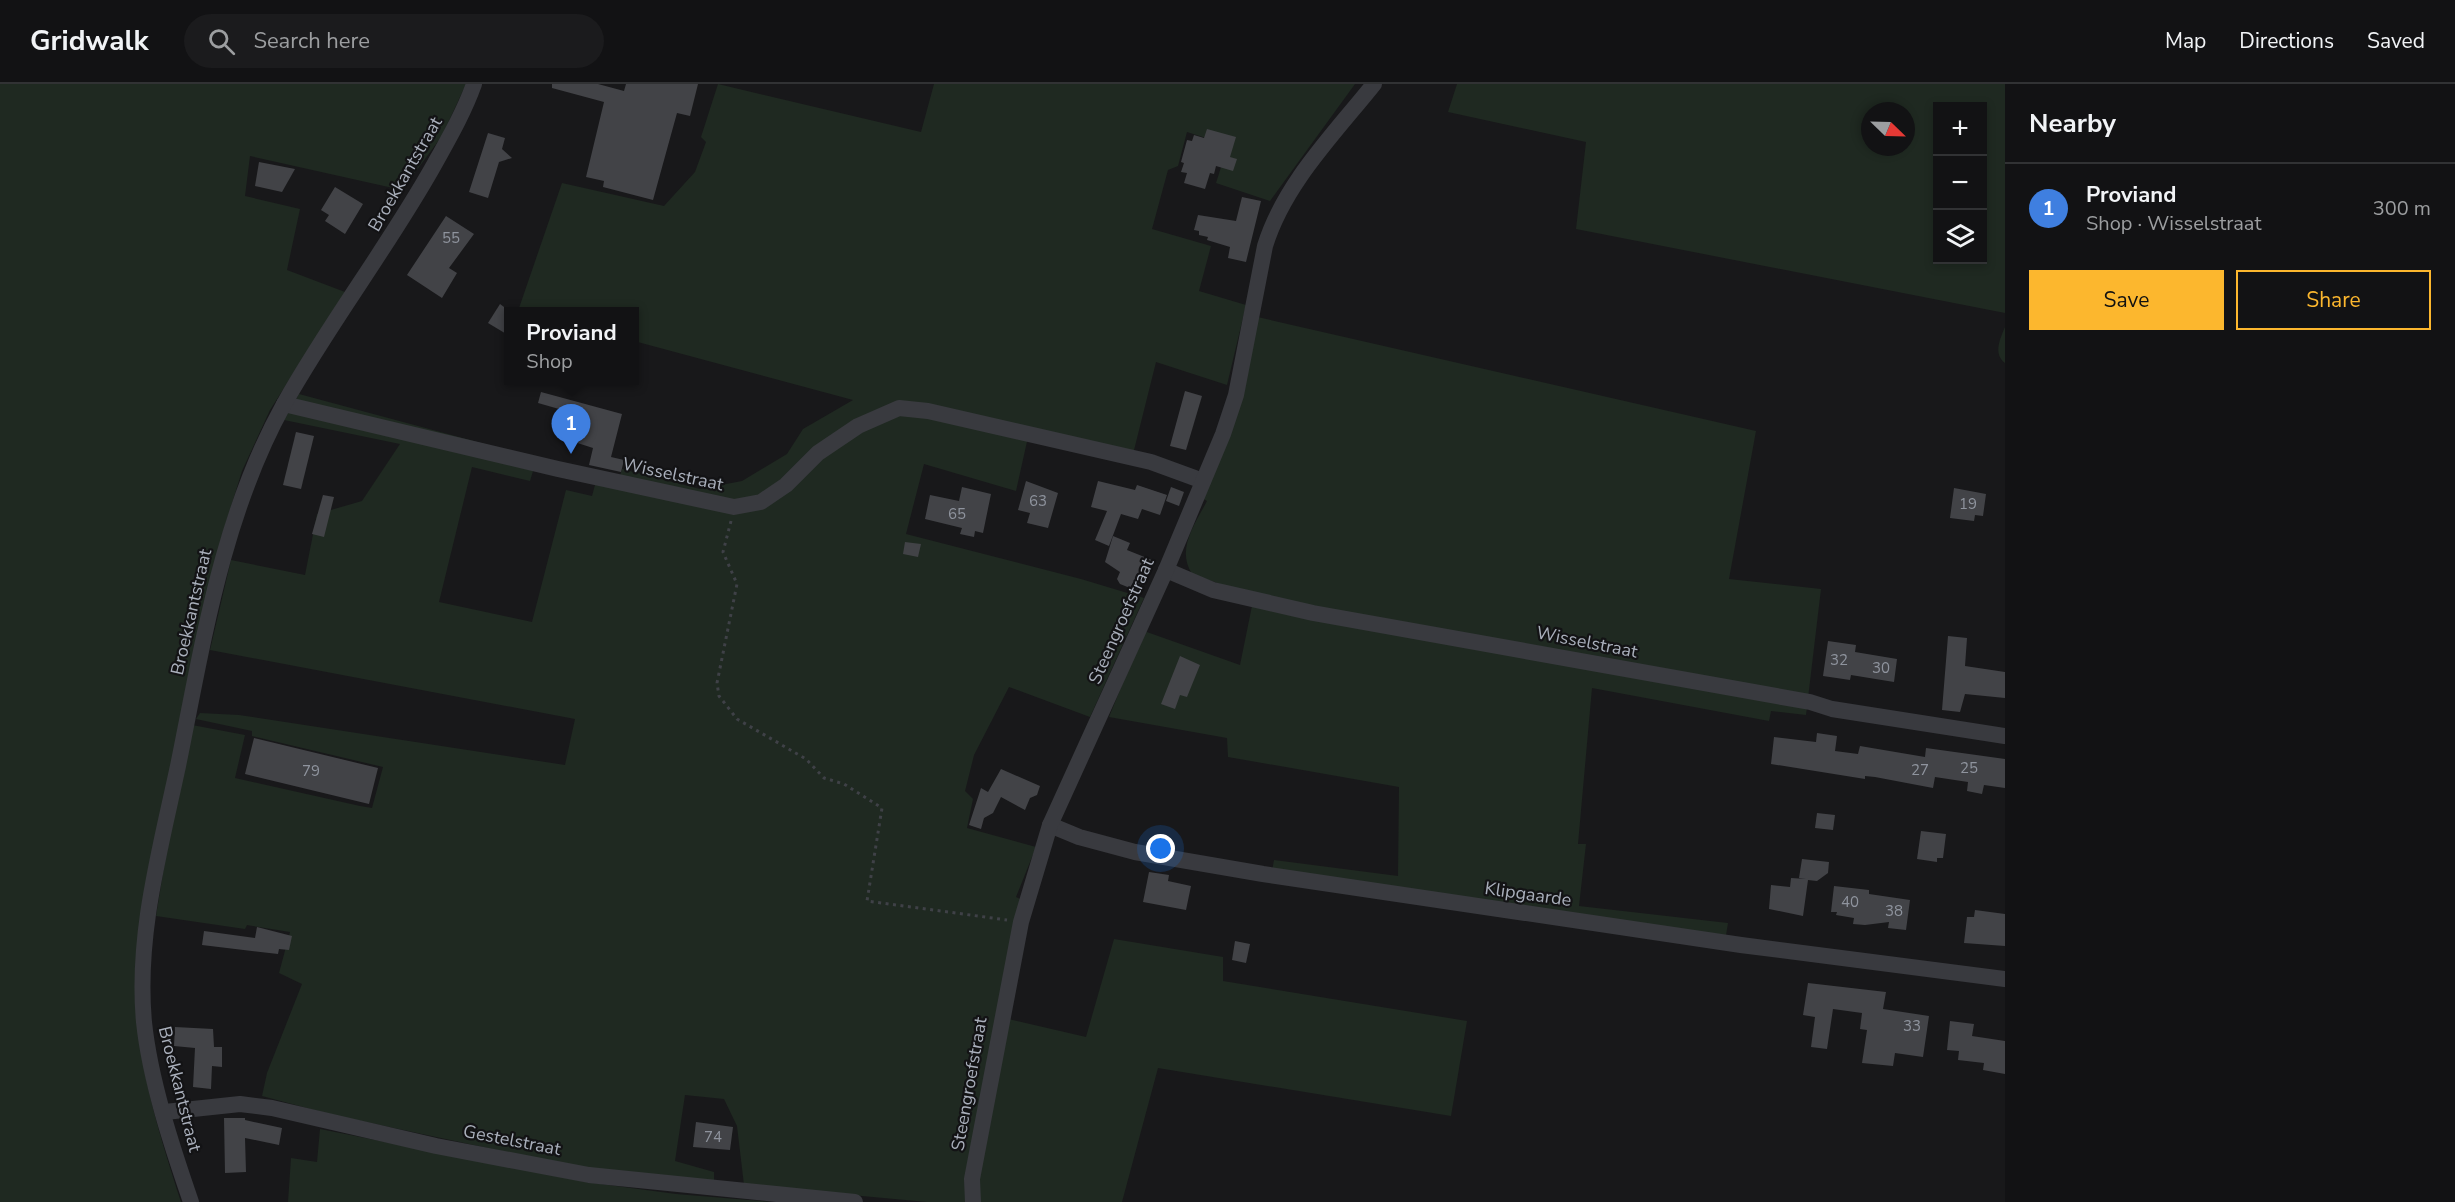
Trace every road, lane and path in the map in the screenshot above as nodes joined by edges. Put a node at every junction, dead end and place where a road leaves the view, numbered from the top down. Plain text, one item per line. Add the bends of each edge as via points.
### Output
1 (474, 84) edge
2 (1374, 84) edge
3 (284, 404) junction
4 (1203, 481) junction
5 (734, 507) junction
6 (1166, 570) junction
7 (2005, 736) edge
8 (1050, 825) junction
9 (1021, 922) junction
10 (2005, 979) edge
11 (165, 1112) junction
12 (191, 1202) edge
13 (855, 1202) edge
14 (973, 1202) edge

1 - 3 street, Broekkantstraat via 412,204
2 - 4 street, Steengroefstraat via 1284,199 1272,223 1264,246 1236,395
3 - 5 street, Wisselstraat
3 - 11 street, Broekkantstraat via 253,467 214,591 147,915 144,1022
4 - 5 street, Wisselstraat via 1140,460 928,411 899,408 858,426 818,453 786,485 761,502
4 - 6 street, Steengroefstraat
5 - 9 path via 723,552 737,584 717,683 719,696 737,719 806,759 824,778 844,784 882,808 867,901
6 - 7 street, Wisselstraat via 1213,590 1313,613 1832,709
6 - 8 street, Steengroefstraat
8 - 9 street, Steengroefstraat
8 - 10 street, Klipgaarde via 1135,852 1263,874 1741,945
9 - 14 street, Steengroefstraat via 983,1113 972,1179
11 - 12 street, Broekkantstraat
11 - 13 street, Gestelstraat via 240,1104 272,1108 436,1146 589,1175

